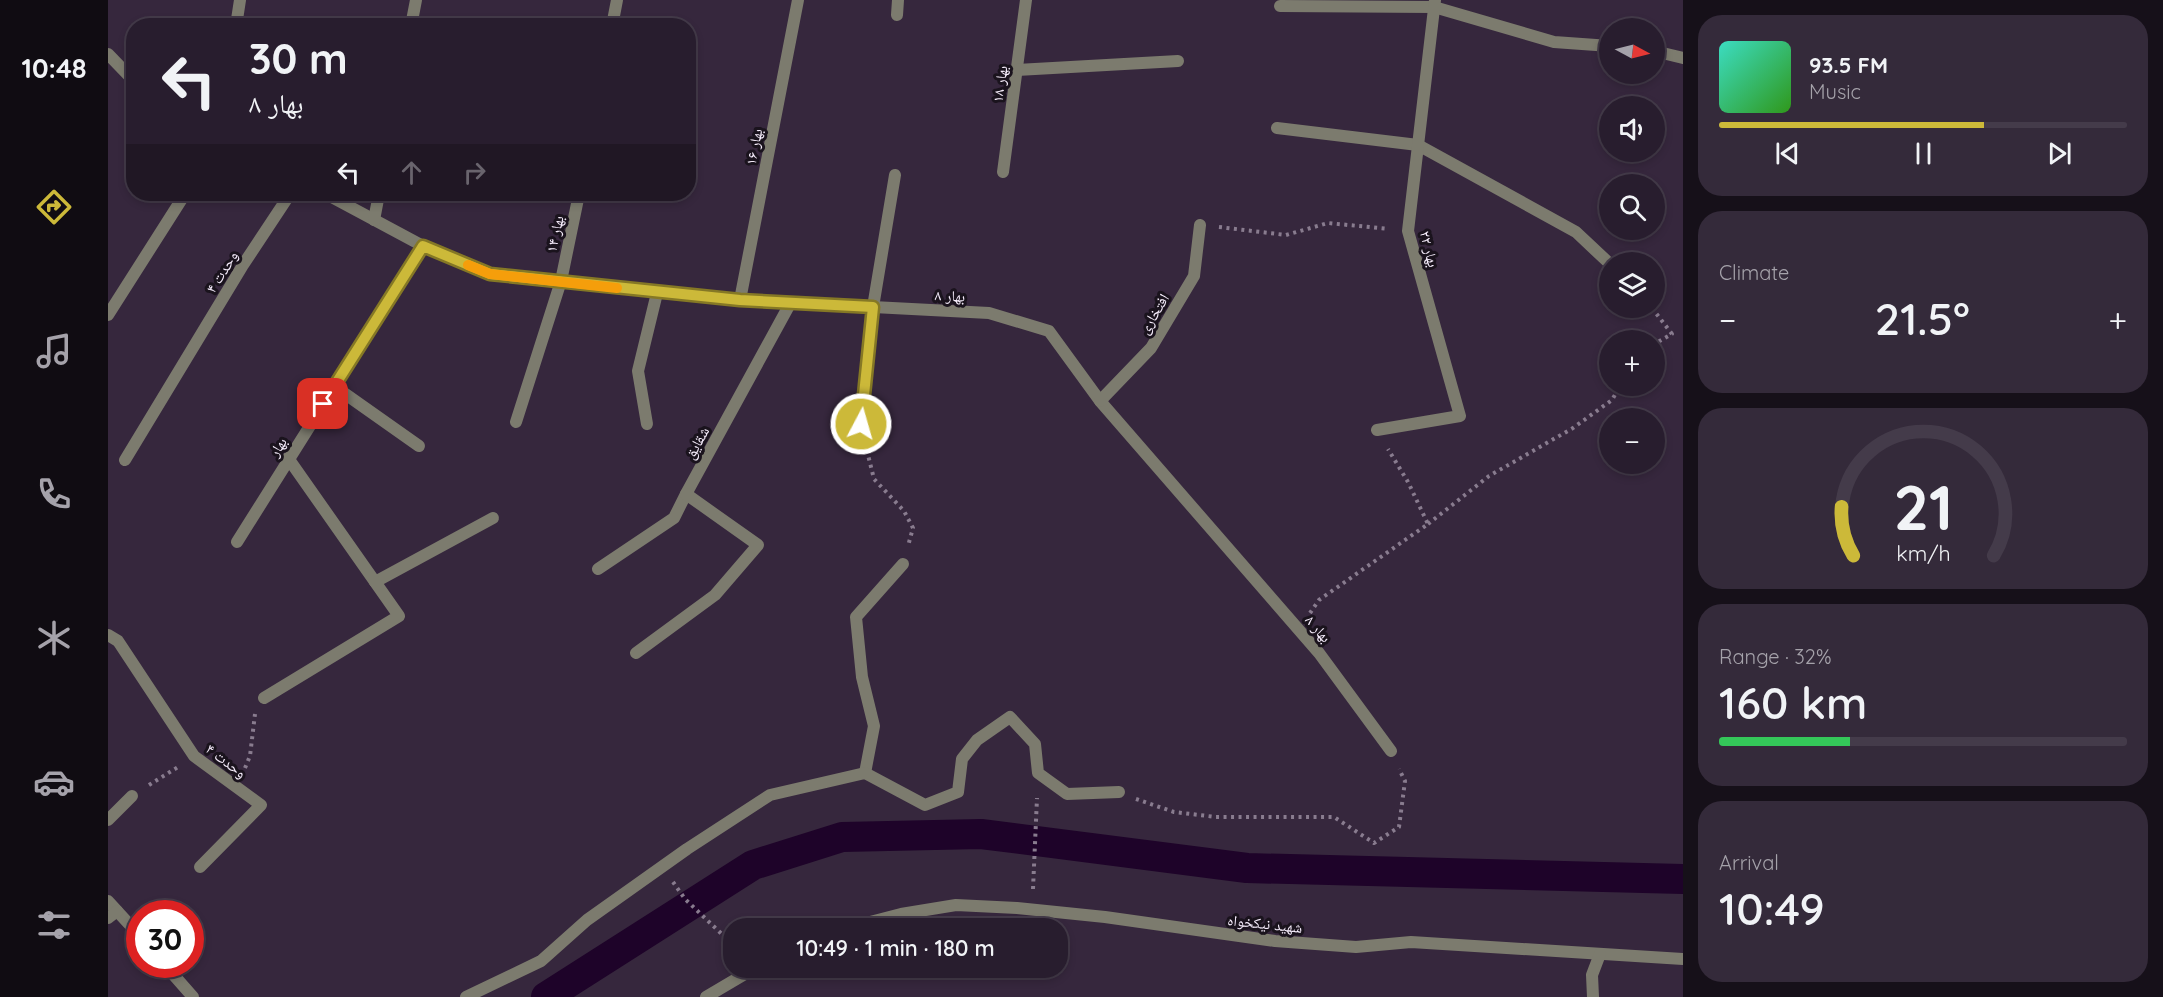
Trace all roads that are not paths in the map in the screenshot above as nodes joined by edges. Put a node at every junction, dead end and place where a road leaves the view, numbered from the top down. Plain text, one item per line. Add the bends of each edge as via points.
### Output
1 (240, 0) edge
2 (416, 0) edge
3 (617, 0) edge
4 (798, 0) edge
5 (898, 0) edge
6 (1026, 0) edge
7 (1434, 3) edge
8 (1280, 6) dead end
9 (897, 15) dead end
10 (237, 18) edge
11 (413, 18) edge
12 (614, 18) edge
13 (1599, 45) edge
14 (108, 54) edge
15 (1665, 54) edge
16 (1683, 58) edge
17 (1178, 60) dead end
18 (1017, 70) junction
19 (126, 73) edge
20 (1277, 128) dead end
21 (1418, 145) junction
22 (1003, 172) dead end
23 (895, 175) dead end
24 (181, 201) edge
25 (285, 201) edge
26 (339, 201) edge
27 (378, 201) edge
28 (578, 201) edge
29 (374, 220) junction
30 (1200, 225) road end
31 (423, 246) junction
32 (1599, 254) edge
33 (561, 281) junction
34 (657, 292) junction
35 (740, 300) junction
36 (791, 302) junction
37 (873, 307) junction
38 (108, 315) edge
39 (334, 386) junction
40 (1100, 401) junction
41 (516, 422) dead end
42 (647, 424) dead end
43 (861, 424) road end
44 (1377, 430) road end
45 (419, 446) dead end
46 (288, 458) junction
47 (125, 460) dead end
48 (686, 494) junction
49 (493, 518) dead end
50 (237, 542) dead end
51 (903, 564) road end
52 (598, 569) dead end
53 (375, 582) junction
54 (108, 635) edge
55 (636, 653) dead end
56 (264, 698) road end
57 (1391, 751) road end
58 (865, 773) junction
59 (1119, 792) road end
60 (132, 796) road end
61 (108, 820) edge
62 (200, 867) dead end
63 (108, 901) edge
64 (113, 915) edge
65 (886, 918) edge
66 (126, 925) edge
67 (1600, 954) junction
68 (1683, 959) edge
69 (176, 978) edge
70 (738, 978) edge
71 (193, 997) edge
72 (466, 997) edge
73 (705, 997) edge
74 (1593, 997) edge

1 - 10 street
2 - 11 street
3 - 12 street
4 - 35 street, بهار ۱۶
5 - 9 street
6 - 18 street, بهار ۱۸
7 - 8 street
7 - 13 street via 1554,42
7 - 21 street, بهار ۲۲
14 - 19 street
15 - 16 street
17 - 18 street
18 - 22 street, بهار ۱۸
20 - 21 street
21 - 32 street via 1576,232
21 - 44 street, بهار ۲۲ via 1408,231 1460,416
23 - 37 street
24 - 38 street
25 - 47 street, وحدت ۴
26 - 29 street, بهار ۸
27 - 29 street
28 - 33 street, بهار ۱۴
29 - 31 street, بهار ۸
30 - 40 street, افتخاری via 1194,276 1151,348
31 - 33 street, بهار ۸ via 490,274
31 - 39 street, بهار
33 - 34 street, بهار ۸
33 - 41 street, بهار ۱۴
34 - 35 street, بهار ۸
34 - 42 street via 638,371
35 - 36 street, بهار ۸
36 - 37 street, بهار ۸
36 - 48 street, شقایق
37 - 40 street, بهار ۸ via 989,313 1049,331
37 - 43 street
39 - 45 street
39 - 46 street, بهار
40 - 57 street, بهار ۸ via 1319,653
46 - 50 street, بهار
46 - 53 street
48 - 52 street, شقایق via 674,518
48 - 55 street via 758,545 715,594
49 - 53 street
51 - 58 street via 856,617 862,677 874,726
53 - 56 street via 399,616
54 - 62 street, وحدت ۴ via 118,641 194,756 261,806
58 - 59 street via 925,805 958,792 962,759 977,740 1010,717 1035,744 1038,773 1067,794
58 - 72 street via 770,795 587,920 541,961
60 - 61 street
63 - 64 street
64 - 66 street
65 - 67 street, شهید نیکخواه via 956,905 1105,917 1275,941 1356,947 1411,942
67 - 68 street, شهید نیکخواه
67 - 74 street via 1592,975
69 - 71 street
70 - 73 street

